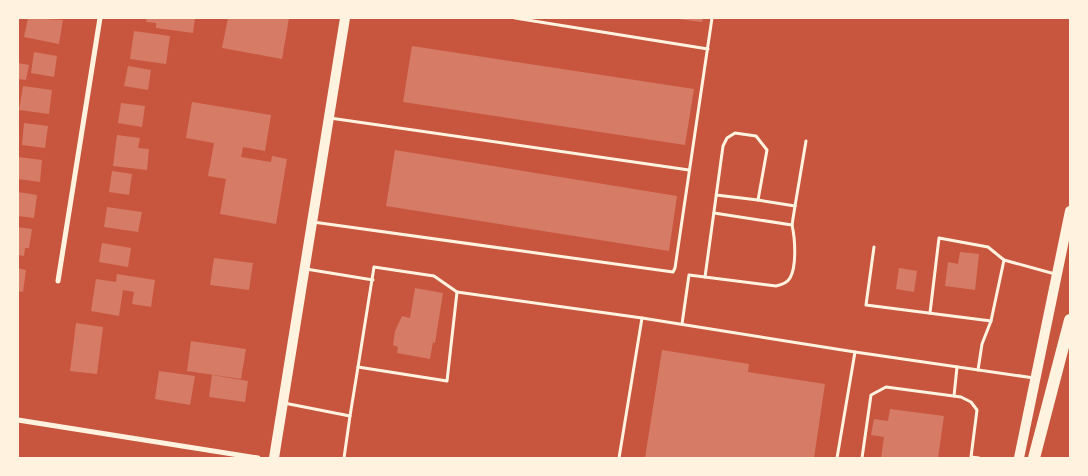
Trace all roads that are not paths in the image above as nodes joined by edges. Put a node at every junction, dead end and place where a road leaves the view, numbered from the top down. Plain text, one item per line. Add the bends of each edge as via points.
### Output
1 (100, 18) edge
2 (345, 18) edge
3 (515, 18) edge
4 (712, 18) edge
5 (708, 49) junction
6 (329, 118) junction
7 (806, 141) dead end
8 (689, 170) junction
9 (716, 195) junction
10 (758, 200) junction
11 (795, 206) junction
12 (1070, 211) edge
13 (714, 213) junction
14 (312, 222) junction
15 (792, 225) junction
16 (874, 247) dead end
17 (1004, 260) junction
18 (305, 269) junction
19 (1056, 274) junction
20 (705, 277) junction
21 (373, 280) junction
22 (58, 281) dead end
23 (457, 292) junction
24 (930, 313) junction
25 (642, 318) junction
26 (1070, 320) edge
27 (991, 321) junction
28 (682, 324) junction
29 (855, 352) junction
30 (358, 367) junction
31 (957, 367) junction
32 (978, 370) junction
33 (1035, 378) junction
34 (954, 396) junction
35 (283, 403) junction
36 (350, 416) junction
37 (18, 420) edge
38 (258, 458) edge
39 (274, 458) edge
40 (344, 458) edge
41 (619, 458) edge
42 (837, 458) edge
43 (862, 458) edge
44 (971, 458) edge
45 (978, 458) edge
46 (1019, 458) edge
47 (1034, 458) edge

1 - 22 street
2 - 6 main road
3 - 5 lane
4 - 5 lane
5 - 8 lane
6 - 8 lane
6 - 14 main road
7 - 11 lane
8 - 14 lane via 675,268 669,273
9 - 10 lane
9 - 10 lane via 723,146 734,133 756,136 766,150
9 - 13 lane
10 - 11 lane
11 - 15 lane
12 - 19 main road
13 - 15 lane
13 - 20 lane
14 - 18 main road
15 - 20 lane via 796,239 790,277 784,283 776,286
16 - 24 lane via 866,305
17 - 19 lane
17 - 24 lane via 988,247 939,238
17 - 27 lane
18 - 21 lane
18 - 35 main road
19 - 33 main road
20 - 28 lane via 689,275
21 - 23 lane via 374,267 434,276
21 - 30 lane
23 - 25 lane
23 - 30 lane via 447,381
24 - 27 lane
25 - 28 lane
25 - 41 lane
26 - 47 highway
27 - 32 lane via 982,344
28 - 29 lane
29 - 31 lane
29 - 42 lane
30 - 36 lane
31 - 32 lane
31 - 34 lane
32 - 33 lane
33 - 46 main road
34 - 43 lane via 886,387 878,390 871,395
34 - 44 lane via 971,402 977,410
35 - 36 lane
35 - 39 main road
36 - 40 lane
37 - 38 street
44 - 45 lane

